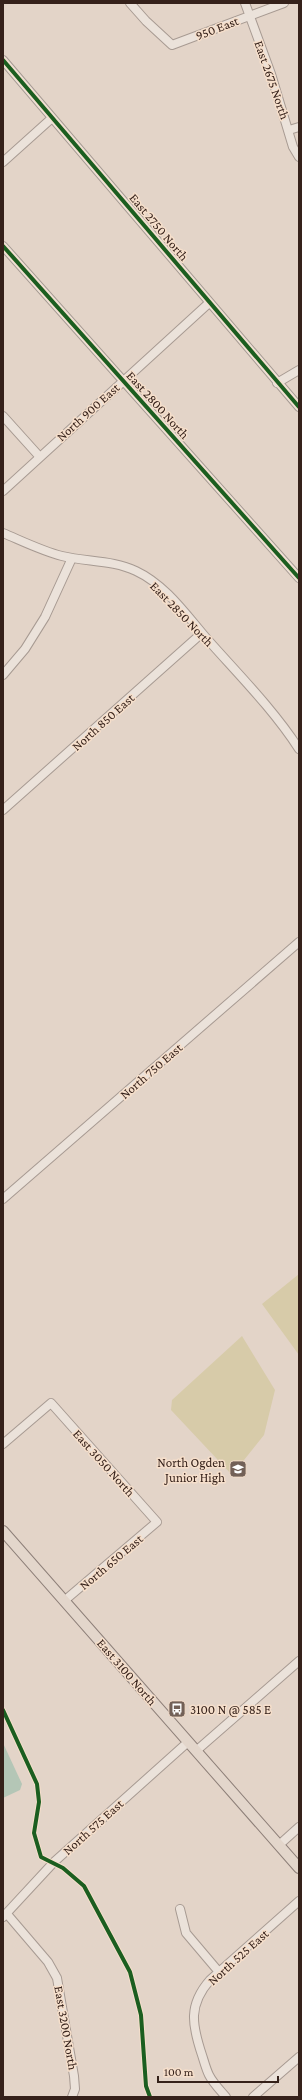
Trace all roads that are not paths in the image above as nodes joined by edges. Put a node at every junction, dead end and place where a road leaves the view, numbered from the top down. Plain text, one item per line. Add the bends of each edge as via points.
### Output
1 (130, 3) edge
2 (245, 3) edge
3 (284, 3) edge
4 (250, 15) junction
5 (3, 60) edge
6 (52, 118) junction
7 (299, 127) edge
8 (289, 130) junction
9 (299, 156) edge
10 (3, 162) edge
11 (3, 246) edge
12 (209, 303) junction
13 (299, 370) edge
14 (123, 381) junction
15 (277, 383) junction
16 (299, 408) edge
17 (3, 416) edge
18 (39, 456) junction
19 (3, 491) edge
20 (3, 533) edge
21 (72, 558) junction
22 (299, 578) edge
23 (202, 633) junction
24 (3, 675) edge
25 (299, 749) edge
26 (3, 810) edge
27 (299, 942) edge
28 (3, 1199) edge
29 (3, 1444) edge
30 (157, 1522) joint
31 (3, 1531) edge
32 (64, 1601) junction
33 (299, 1662) edge
34 (188, 1742) junction
35 (196, 1751) junction
36 (299, 1827) edge
37 (279, 1845) junction
38 (299, 1868) edge
39 (299, 1901) edge
40 (180, 1909) dead end
41 (5, 1915) edge
42 (219, 1972) junction
43 (299, 2057) edge
44 (74, 2093) edge
45 (226, 2097) edge
46 (253, 2097) edge

1 - 4 street, 950 East via 146,22 172,45
2 - 4 street, East 2675 North
3 - 4 street, 950 East
4 - 8 street, East 2675 North
5 - 6 street, East 2750 North
6 - 10 street
6 - 12 street, East 2750 North
7 - 8 street
8 - 9 street, East 2675 North via 293,147
11 - 14 street, East 2800 North
12 - 14 street, North 900 East
12 - 15 street, East 2750 North
13 - 15 street
14 - 18 street, North 900 East
14 - 22 street, East 2800 North
15 - 16 street, East 2750 North
17 - 18 street
18 - 19 street, North 900 East
20 - 21 street, East 2850 North via 37,548
21 - 23 street, East 2850 North via 127,567 146,576 164,591
21 - 24 street via 45,617 25,649
23 - 25 street, East 2850 North via 275,716
23 - 26 street, North 850 East
27 - 28 street, North 750 East
29 - 30 street, East 3050 North via 51,1403
30 - 32 street, North 650 East
31 - 32 main road, East 3100 North
32 - 34 main road, East 3100 North
33 - 35 street
34 - 35 main road, East 3100 North
34 - 41 street, North 575 East via 54,1862
35 - 37 main road, East 3100 North
36 - 37 street
37 - 38 main road, East 3100 North
39 - 42 street, North 525 East
40 - 42 street via 186,1933
41 - 44 street, East 3200 North via 48,1962 57,1978 74,2076
42 - 45 street, North 525 East via 203,1988 195,2006 194,2025 198,2046 209,2076
43 - 46 street

